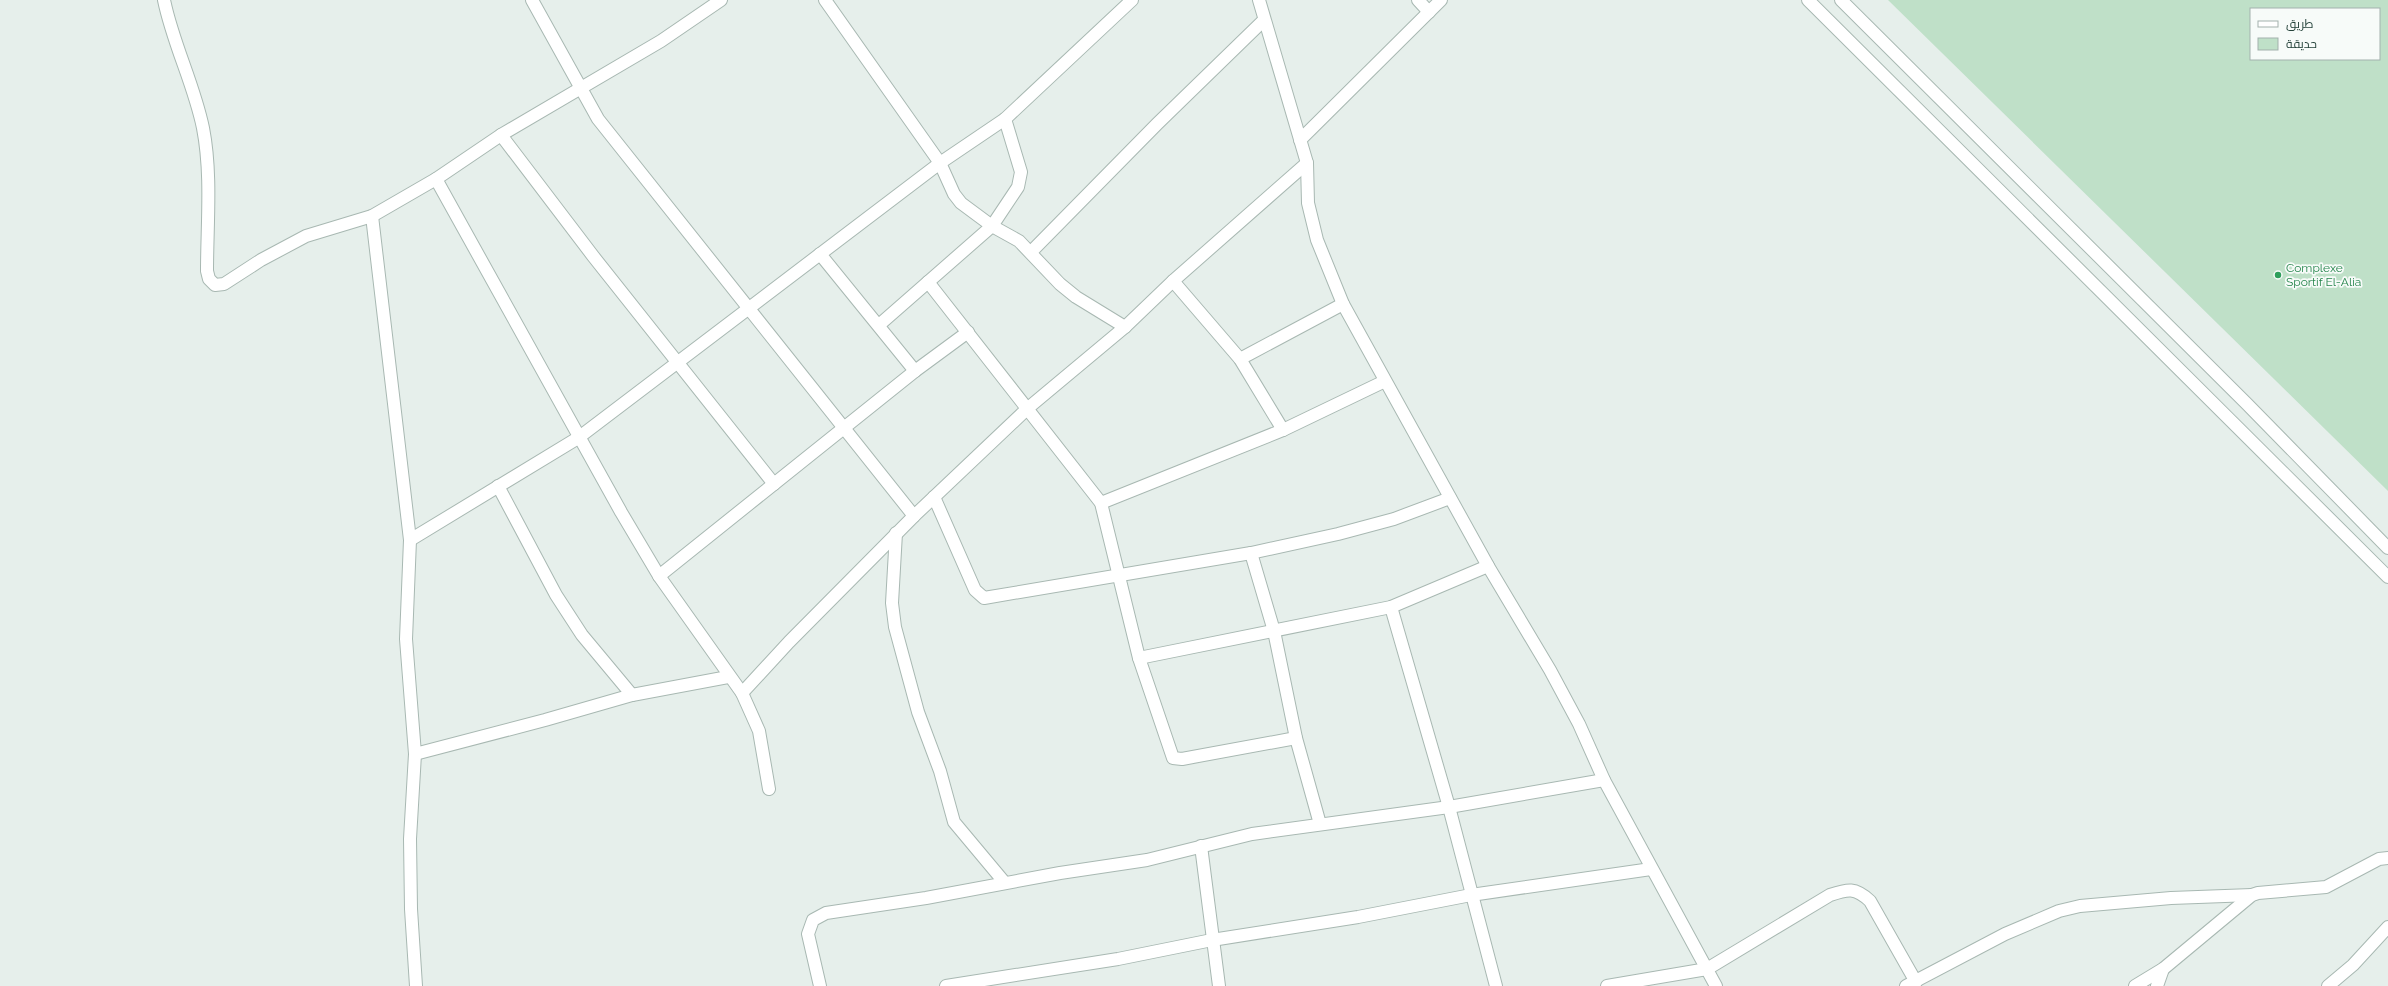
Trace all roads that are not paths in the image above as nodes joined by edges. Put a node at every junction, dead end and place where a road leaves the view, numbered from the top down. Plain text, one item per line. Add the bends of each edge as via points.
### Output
1 (164, 0) edge
2 (532, 0) edge
3 (720, 0) edge
4 (825, 0) edge
5 (1132, 0) edge
6 (1259, 0) edge
7 (1418, 0) edge
8 (1441, 0) edge
9 (1808, 0) edge
10 (1841, 0) edge
11 (1429, 12) junction
12 (1264, 20) junction
13 (580, 87) junction
14 (1005, 119) junction
15 (501, 135) junction
16 (1300, 140) junction
17 (940, 163) junction
18 (1307, 163) junction
19 (436, 179) junction
20 (372, 216) junction
21 (992, 226) junction
22 (1031, 252) junction
23 (820, 254) junction
24 (1173, 281) junction
25 (928, 282) junction
26 (1343, 304) junction
27 (748, 308) junction
28 (879, 325) junction
29 (1125, 327) junction
30 (968, 332) junction
31 (1240, 359) junction
32 (680, 362) junction
33 (915, 371) junction
34 (1385, 381) junction
35 (1028, 408) junction
36 (844, 428) junction
37 (1283, 430) junction
38 (578, 438) junction
39 (774, 484) junction
40 (498, 486) junction
41 (934, 497) junction
42 (1450, 498) junction
43 (1101, 503) junction
44 (914, 516) junction
45 (896, 534) junction
46 (410, 540) junction
47 (2388, 548) edge
48 (1251, 553) junction
49 (1488, 566) junction
50 (1117, 574) junction
51 (659, 576) junction
52 (2388, 578) edge
53 (1391, 607) junction
54 (1274, 631) junction
55 (1139, 658) junction
56 (728, 677) junction
57 (742, 693) junction
58 (632, 695) junction
59 (1296, 738) junction
60 (415, 754) junction
61 (1604, 780) junction
62 (769, 789) dead end
63 (1449, 807) junction
64 (1320, 824) junction
65 (1201, 846) junction
66 (2388, 858) edge
67 (1652, 869) junction
68 (1005, 883) junction
69 (1471, 895) junction
70 (2252, 895) junction
71 (2388, 928) edge
72 (1212, 940) junction
73 (1707, 969) junction
74 (2163, 969) junction
75 (1910, 984) edge
76 (416, 986) edge
77 (820, 986) edge
78 (946, 986) edge
79 (1219, 986) edge
80 (1496, 986) edge
81 (1606, 986) edge
82 (1716, 986) edge
83 (2135, 986) edge
84 (2157, 986) edge
85 (2328, 986) edge

1 - 20 street via 170,28 196,99 204,130 209,279 215,285 224,284 306,236
2 - 13 street
3 - 13 street via 661,41
4 - 17 street
5 - 14 street
6 - 12 street
7 - 11 street
8 - 11 street
9 - 52 street
10 - 47 street
11 - 16 street
12 - 16 street
12 - 22 street
13 - 15 street
13 - 27 street via 598,119
14 - 17 street
14 - 21 street via 1021,178 1018,187
15 - 19 street
15 - 32 street
16 - 18 street
17 - 21 street via 954,194
17 - 23 street
18 - 24 street
18 - 26 street via 1308,203 1318,240
19 - 20 street
19 - 38 street
20 - 46 street
21 - 22 street via 1019,241
21 - 25 street
22 - 29 street via 1060,284 1076,297
23 - 27 street
23 - 28 street
24 - 29 street
24 - 31 street
25 - 28 street
25 - 30 street
26 - 31 street
26 - 34 street
27 - 32 street
27 - 36 street
28 - 33 street
29 - 35 street
30 - 33 street
30 - 35 street
31 - 37 street
32 - 38 street
32 - 39 street
33 - 36 street
34 - 37 street
34 - 42 street
35 - 41 street
35 - 43 street
36 - 39 street
36 - 44 street
37 - 43 street
38 - 40 street
38 - 51 street
39 - 51 street
40 - 46 street
40 - 58 street via 556,595 582,635
41 - 44 street
41 - 50 street via 975,590 984,598 996,598
42 - 48 street via 1387,521
42 - 49 street
43 - 50 street
44 - 45 street
45 - 57 street
45 - 68 street via 892,604 918,712 940,771 954,822
46 - 60 street via 406,639
48 - 50 street
48 - 54 street
49 - 53 street
49 - 61 street via 1550,670 1579,724
50 - 55 street
51 - 56 street
53 - 54 street
53 - 63 street
54 - 55 street
54 - 59 street
55 - 59 street via 1173,758 1182,759
56 - 57 street
56 - 58 street
57 - 62 street via 759,731
58 - 60 street
59 - 64 street
60 - 76 street via 410,839
61 - 63 street
61 - 67 street
63 - 64 street
63 - 69 street
64 - 65 street via 1252,834
65 - 68 street via 1147,860
65 - 72 street
66 - 70 street via 2379,859 2326,887
67 - 69 street
67 - 73 street
68 - 77 street via 818,916 809,926 808,934
69 - 72 street via 1358,917
69 - 80 street
70 - 74 street
70 - 75 street via 2171,898 2080,906 2005,934
71 - 85 street
72 - 78 street via 1118,959
72 - 79 street
73 - 75 street via 1830,895 1843,890 1854,890 1870,901
73 - 81 street
73 - 82 street
74 - 83 street
74 - 84 street

